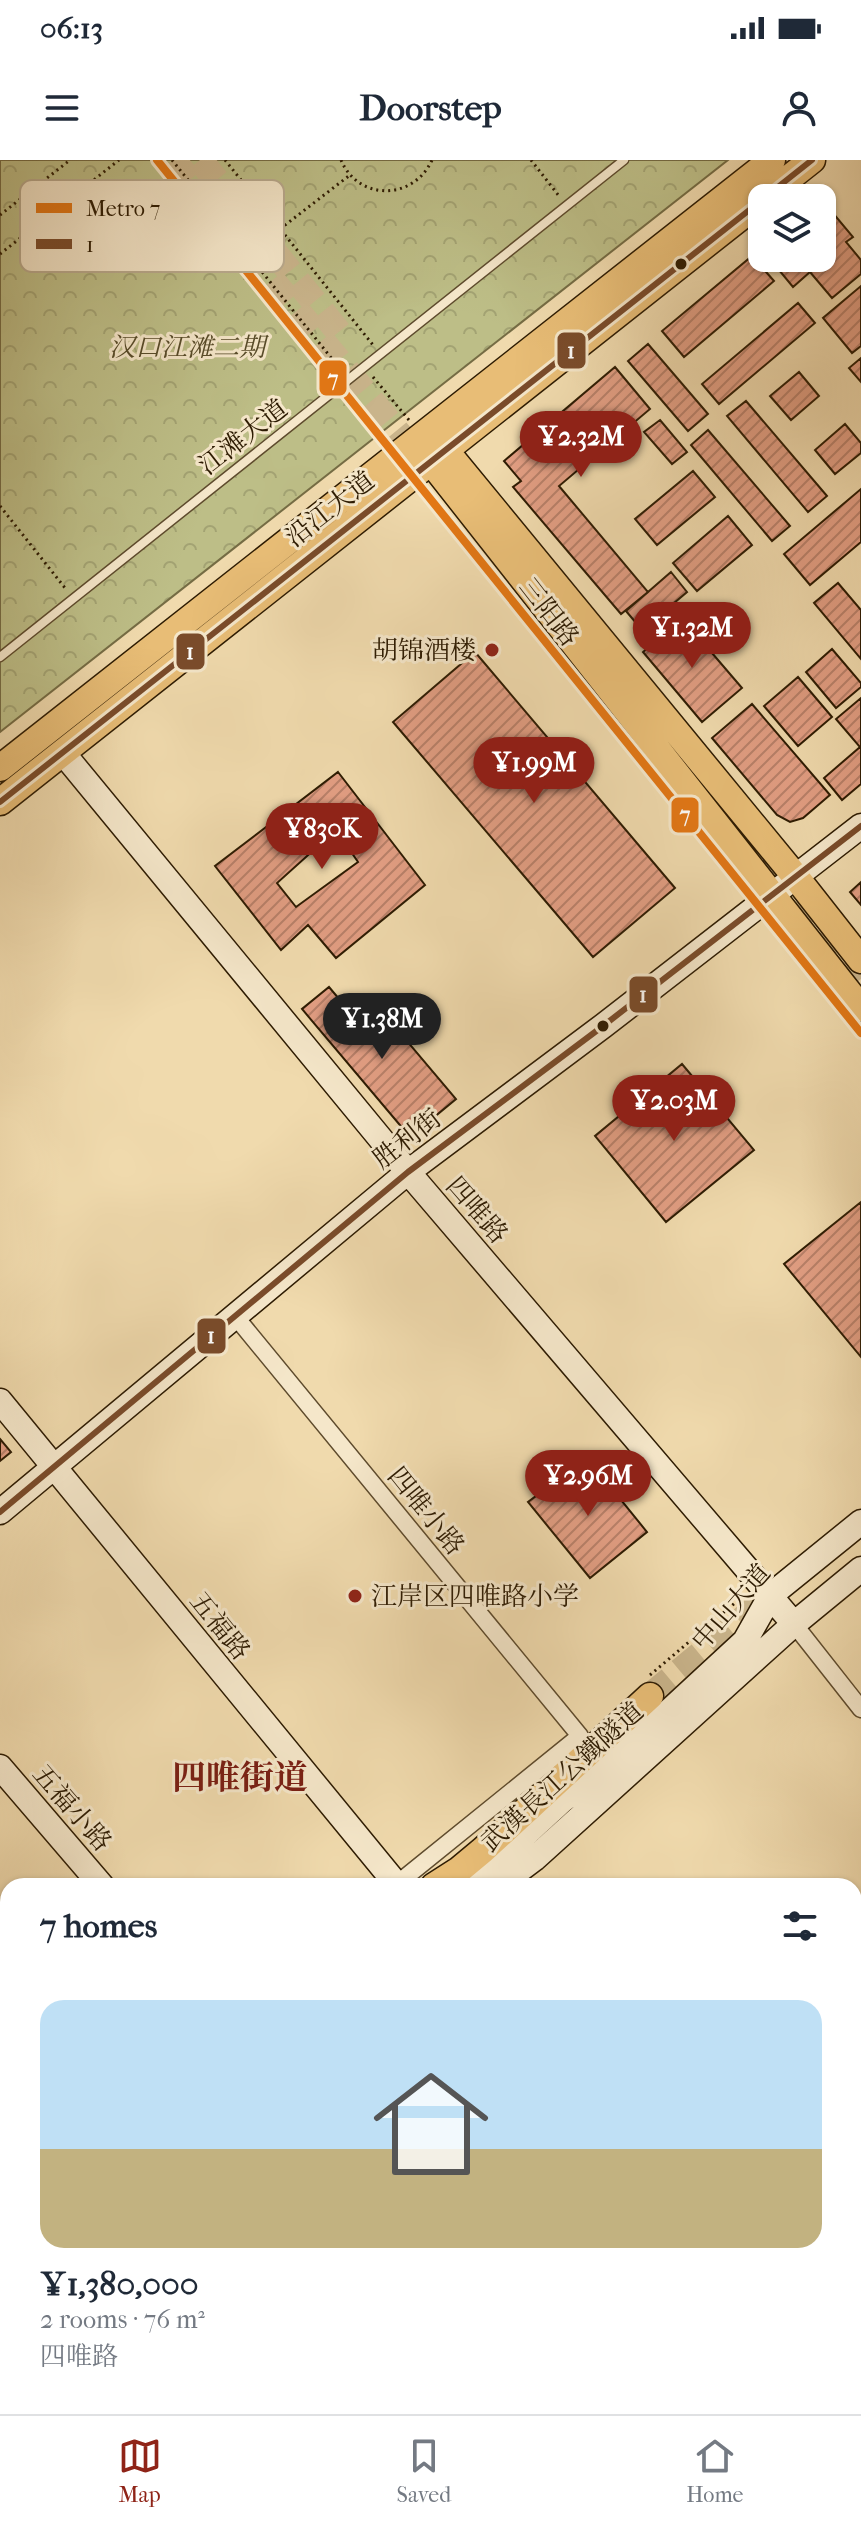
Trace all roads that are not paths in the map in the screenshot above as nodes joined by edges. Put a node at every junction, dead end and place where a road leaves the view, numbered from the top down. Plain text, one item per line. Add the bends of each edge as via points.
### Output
1 (624, 160) edge
2 (772, 160) edge
3 (812, 160) edge
4 (782, 184) edge
5 (748, 210) edge
6 (426, 441) junction
7 (0, 657) edge
8 (63, 753) junction
9 (0, 768) edge
10 (0, 802) edge
11 (861, 826) edge
12 (795, 876) junction
13 (773, 895) junction
14 (861, 960) edge
15 (861, 1008) edge
16 (408, 1172) junction
17 (235, 1316) junction
18 (0, 1401) edge
19 (54, 1468) junction
20 (0, 1512) edge
21 (861, 1522) edge
22 (861, 1569) edge
23 (766, 1589) junction
24 (794, 1624) junction
25 (645, 1690) tunnel mouth
26 (861, 1709) edge
27 (0, 1767) edge
28 (95, 1878) edge
29 (391, 1878) edge
30 (406, 1878) edge
31 (445, 1878) edge
32 (476, 1878) edge
33 (509, 1878) edge

1 - 7 lane, 江滩大道
2 - 6 main road, 沿江大道
3 - 4 main road, 沿江大道
5 - 6 main road, 沿江大道
6 - 8 main road, 沿江大道
6 - 9 main road, 沿江大道
6 - 12 main road, 三阳路
6 - 13 main road, 三阳路
8 - 10 main road, 沿江大道
8 - 16 street, 四唯路
11 - 12 street, 胜利街
12 - 13 street, 胜利街
12 - 14 main road, 三阳路
13 - 15 main road, 三阳路
13 - 16 street, 胜利街
16 - 17 street, 胜利街
16 - 23 street, 四唯路
17 - 19 street, 胜利街
17 - 30 street, 四唯小路 via 580,1736
18 - 19 street, 五福路
19 - 20 street, 胜利街
19 - 29 street, 五福路
21 - 23 street, 中山大道
22 - 24 street, 中山大道
23 - 24 street, 四唯路
23 - 32 street, 中山大道 via 745,1641 613,1763
24 - 26 street
24 - 33 street, 中山大道
25 - 31 main road, 武漢長江公鐵隧道 via 483,1850
27 - 28 street, 五福小路

